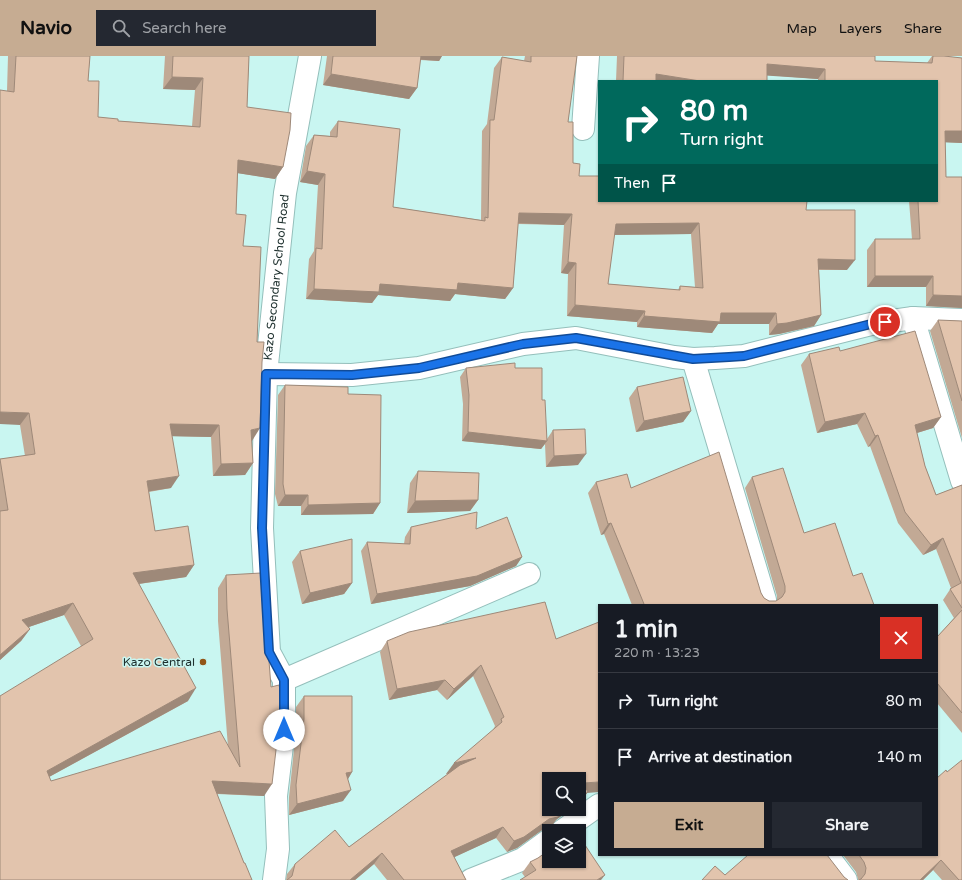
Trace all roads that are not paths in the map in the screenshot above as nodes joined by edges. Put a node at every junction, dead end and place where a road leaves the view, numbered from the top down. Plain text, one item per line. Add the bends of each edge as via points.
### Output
1 (310, 56) edge
2 (588, 56) edge
3 (583, 129) dead end
4 (912, 318) junction
5 (962, 320) edge
6 (693, 359) junction
7 (266, 374) junction
8 (962, 481) edge
9 (528, 574) dead end
10 (765, 600) edge
11 (284, 680) junction
12 (598, 806) edge
13 (572, 824) edge
14 (542, 845) edge
15 (828, 856) edge
16 (274, 880) edge
17 (471, 880) edge
18 (846, 880) edge

1 - 7 street, Kazo Secondary School Road via 285,192
2 - 3 street
4 - 5 street
4 - 6 street via 871,324 744,356
4 - 8 street
6 - 7 street via 576,338 523,344 419,368 352,375
6 - 10 street
7 - 11 street, Kazo Secondary School Road via 262,528 269,652
9 - 11 street
11 - 16 street, Kazo Secondary School Road via 284,730 276,796 278,849
12 - 13 street
14 - 17 street via 523,859
15 - 18 street

